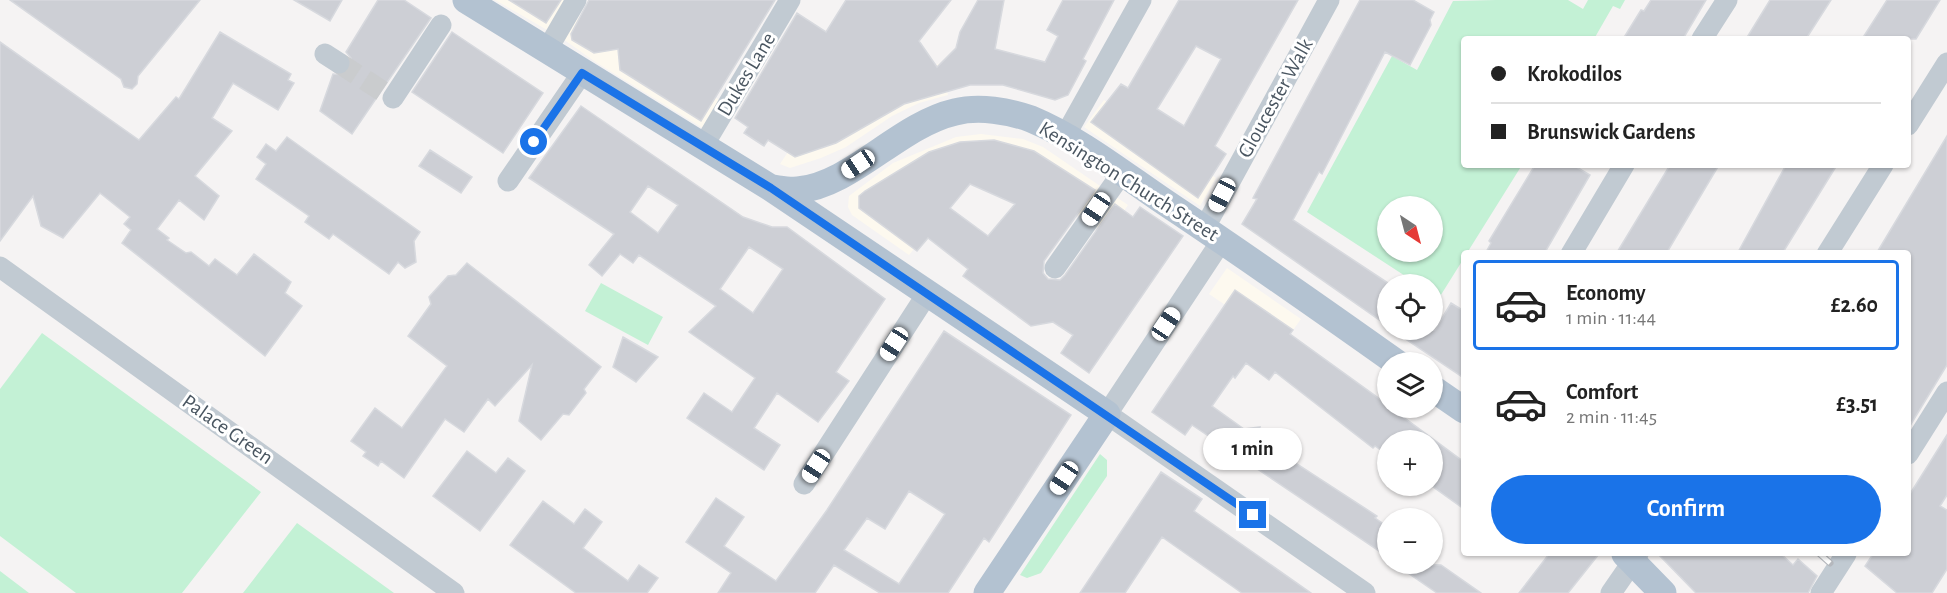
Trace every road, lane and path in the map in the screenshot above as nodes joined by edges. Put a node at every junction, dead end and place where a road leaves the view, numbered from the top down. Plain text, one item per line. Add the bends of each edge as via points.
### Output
1 (466, 0) edge
2 (576, 0) edge
3 (790, 0) edge
4 (1141, 0) edge
5 (1329, 0) edge
6 (1727, 0) edge
7 (441, 25) dead end
8 (1704, 36) edge
9 (547, 50) junction
10 (1947, 63) edge
11 (582, 73) junction
12 (393, 99) dead end
13 (1911, 120) edge
14 (1065, 136) junction
15 (702, 147) junction
16 (1622, 168) edge
17 (1881, 168) edge
18 (1122, 173) junction
19 (508, 181) dead end
20 (771, 188) junction
21 (1213, 235) junction
22 (1573, 250) edge
23 (1830, 250) edge
24 (0, 267) edge
25 (1055, 268) dead end
26 (927, 294) junction
27 (1381, 352) edge
28 (1947, 392) edge
29 (1443, 396) edge
30 (1461, 408) edge
31 (1107, 414) junction
32 (1911, 449) edge
33 (804, 484) dead end
34 (1632, 556) edge
35 (1845, 556) edge
36 (454, 593) edge
37 (987, 593) edge
38 (1365, 593) edge
39 (1611, 593) edge
40 (1663, 593) edge
41 (1821, 593) edge

1 - 9 main road, Kensington Church Street
2 - 9 street
3 - 15 street, Dukes Lane
4 - 14 street
5 - 21 street, Gloucester Walk
6 - 8 street
7 - 12 street
9 - 11 main road, Kensington Church Street
10 - 13 street
11 - 15 main road, Kensington Church Street
11 - 19 street
14 - 18 main road, Kensington Church Street
14 - 20 main road, Kensington Church Street via 1021,116 982,109 955,112 922,124 841,176 817,186 797,190
15 - 20 main road, Kensington Church Street
16 - 22 street
17 - 23 street
18 - 21 main road, Kensington Church Street
18 - 25 street
20 - 26 main road
21 - 27 main road, Kensington Church Street
21 - 31 street, Gloucester Walk
24 - 36 street, Palace Green
26 - 31 main road
26 - 33 street
28 - 32 street
29 - 30 main road
31 - 37 main road
31 - 38 street
34 - 39 street
34 - 40 main road
35 - 41 street

